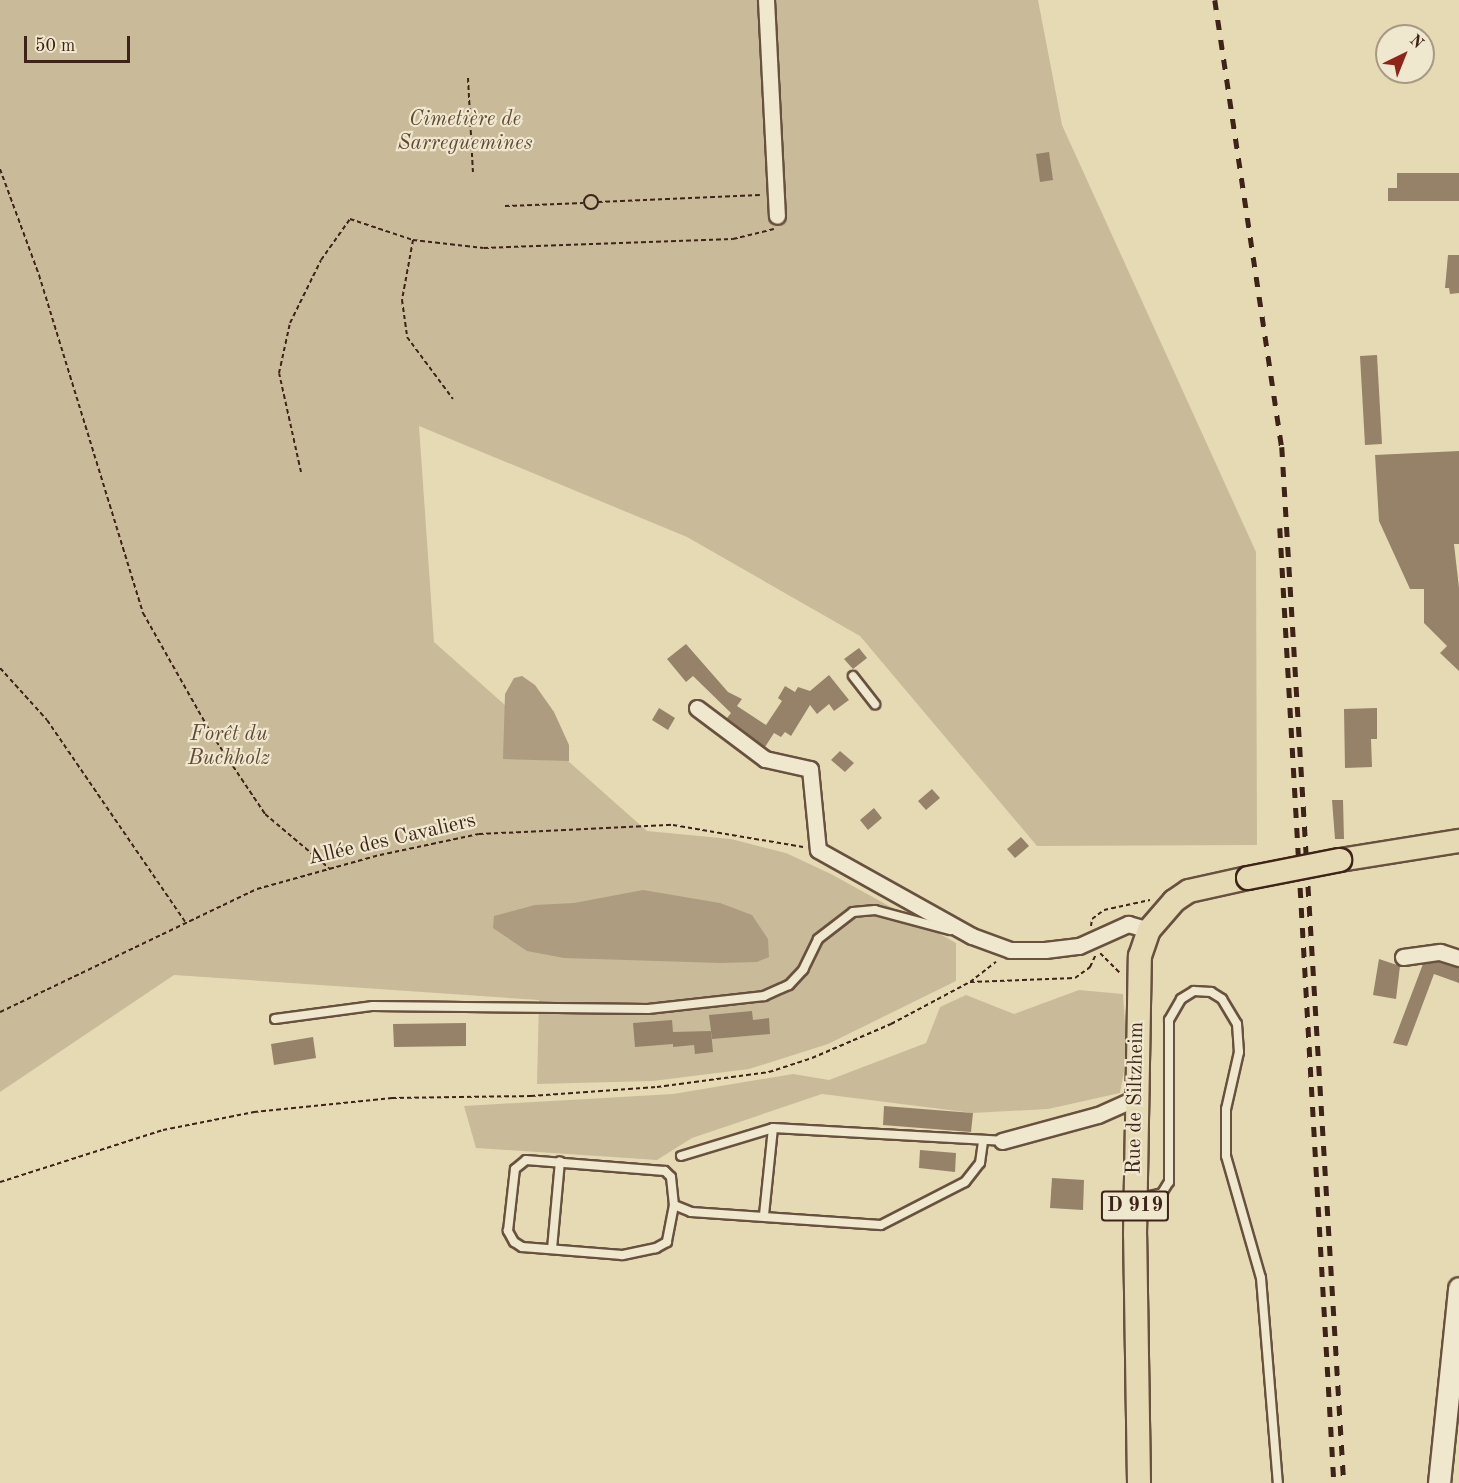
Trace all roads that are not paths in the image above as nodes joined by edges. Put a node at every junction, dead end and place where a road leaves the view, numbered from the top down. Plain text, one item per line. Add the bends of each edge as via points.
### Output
1 (766, 0) edge
2 (777, 216) road end
3 (853, 676) dead end
4 (875, 704) dead end
5 (697, 708) dead end
6 (1459, 841) edge
7 (1149, 930) junction
8 (972, 936) junction
9 (1403, 957) dead end
10 (1459, 958) edge
11 (275, 1019) dead end
12 (1136, 1098) junction
13 (773, 1128) junction
14 (983, 1141) junction
15 (1002, 1141) joint
16 (681, 1156) dead end
17 (560, 1161) junction
18 (1135, 1199) junction
19 (674, 1205) junction
20 (764, 1215) junction
21 (552, 1249) junction
22 (1459, 1288) edge
23 (1139, 1483) edge
24 (1278, 1483) edge
25 (1439, 1483) edge

1 - 2 street
3 - 4 lane
5 - 8 street via 765,759 810,769 818,850
6 - 7 main road, D 919, bridge via 1189,891 1164,910
7 - 8 street via 1128,924 1097,946 1060,950 1010,950
7 - 12 main road, Rue de Siltzheim / D 919 via 1140,956 1137,992
8 - 11 lane via 875,910 853,912 818,939 789,985 764,996 648,1009 373,1006
9 - 10 street via 1440,952
12 - 15 street via 1098,1115
12 - 18 main road, Rue de Siltzheim / D 919
13 - 14 lane
13 - 16 lane
13 - 20 lane
14 - 15 lane
14 - 20 lane via 980,1163 965,1182 881,1225
17 - 19 lane via 665,1171 671,1177
17 - 21 lane
17 - 21 lane via 534,1159 519,1163 508,1231 522,1247
18 - 23 main road, Rue de Siltzheim / D 919
18 - 24 lane via 1162,1193 1169,1182 1169,1020 1188,995 1194,991 1211,992 1221,999 1237,1024 1239,1052 1226,1109 1226,1156 1261,1278
19 - 20 lane via 692,1212
19 - 21 lane via 671,1233 656,1248 622,1255
22 - 25 street

